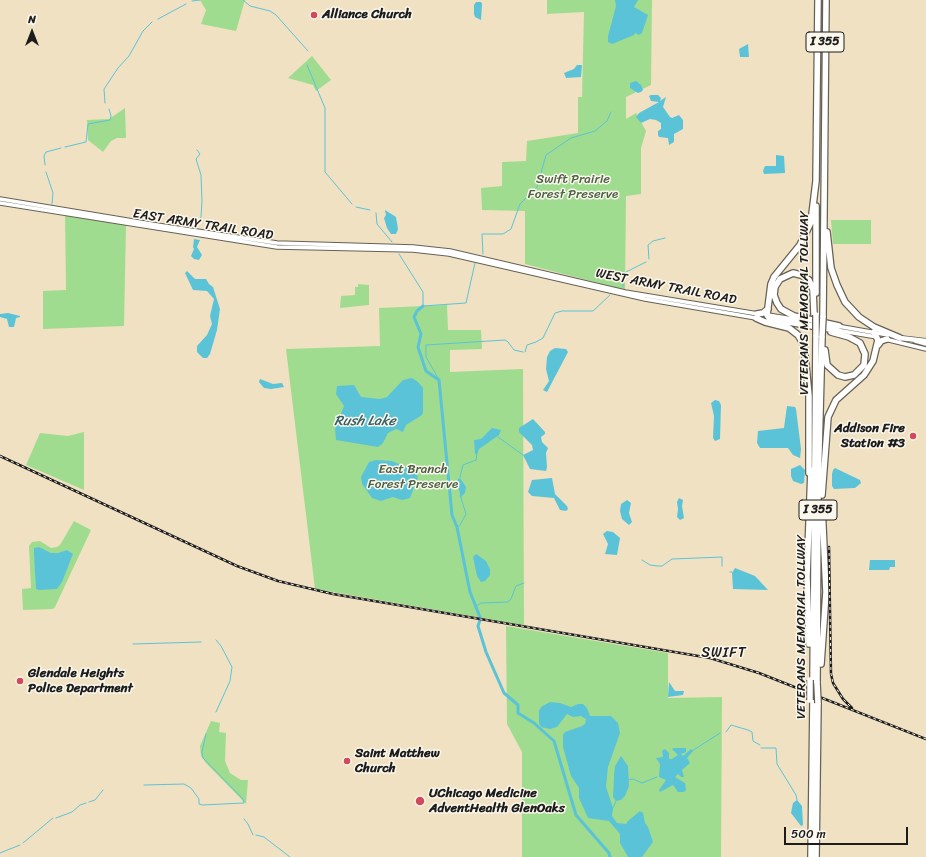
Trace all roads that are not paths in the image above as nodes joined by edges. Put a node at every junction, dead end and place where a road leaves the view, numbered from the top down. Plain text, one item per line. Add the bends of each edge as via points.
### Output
1 (818, 0) edge
2 (826, 0) edge
3 (824, 136) junction
4 (816, 182) junction
5 (0, 199) edge
6 (0, 203) edge
7 (354, 247) junction
8 (404, 248) joint
9 (768, 312) junction
10 (815, 315) junction
11 (757, 316) junction
12 (800, 325) junction
13 (838, 328) junction
14 (876, 335) junction
15 (822, 337) junction
16 (900, 338) junction
17 (887, 339) junction
18 (926, 343) edge
19 (878, 348) junction
20 (926, 349) edge
21 (822, 353) junction
22 (815, 386) junction
23 (810, 489) junction
24 (822, 497) junction
25 (815, 682) junction
26 (815, 702) junction
27 (811, 857) edge
28 (816, 857) edge

1 - 4 highway, I 355
2 - 3 highway, I 355
3 - 15 highway, I 355, bridge
3 - 16 highway via 828,252 836,285 845,302 859,317 874,327
4 - 9 highway via 811,222 800,245 774,277
4 - 10 highway, VETERANS MEMORIAL TOLLWAY / I 355
5 - 7 main road, EAST ARMY TRAIL ROAD via 248,239
6 - 7 main road, EAST ARMY TRAIL ROAD via 277,247
7 - 8 main road, EAST ARMY TRAIL ROAD
8 - 11 main road, WEST ARMY TRAIL ROAD via 450,251 656,301
9 - 11 highway
9 - 13 highway via 770,319
10 - 13 highway via 813,290 809,280 793,273 780,279 774,295 784,310 794,316
10 - 22 highway, VETERANS MEMORIAL TOLLWAY / I 355, bridge
11 - 12 main road, WEST ARMY TRAIL ROAD
11 - 23 highway via 765,322 789,328 798,335 804,345 809,396
12 - 13 main road, WEST ARMY TRAIL ROAD
12 - 15 highway via 845,335 858,341 865,354 865,362 857,374 848,377 834,373 827,365
13 - 14 main road, WEST ARMY TRAIL ROAD
13 - 14 main road, WEST ARMY TRAIL ROAD
14 - 16 main road, WEST ARMY TRAIL ROAD
14 - 17 main road, WEST ARMY TRAIL ROAD
14 - 19 highway
15 - 21 highway, VETERANS MEMORIAL TOLLWAY / I 355
16 - 18 main road
17 - 19 highway via 881,341
17 - 20 main road, WEST ARMY TRAIL ROAD
19 - 24 highway via 866,372 840,396 829,413
21 - 24 highway
21 - 25 highway, VETERANS MEMORIAL TOLLWAY / I 355
22 - 23 highway
22 - 25 highway, VETERANS MEMORIAL TOLLWAY / I 355
23 - 25 highway via 807,576
24 - 25 highway via 826,592
25 - 26 highway, VETERANS MEMORIAL TOLLWAY / I 355, bridge
26 - 27 highway, VETERANS MEMORIAL TOLLWAY / I 355
26 - 28 highway, VETERANS MEMORIAL TOLLWAY / I 355 via 818,728

